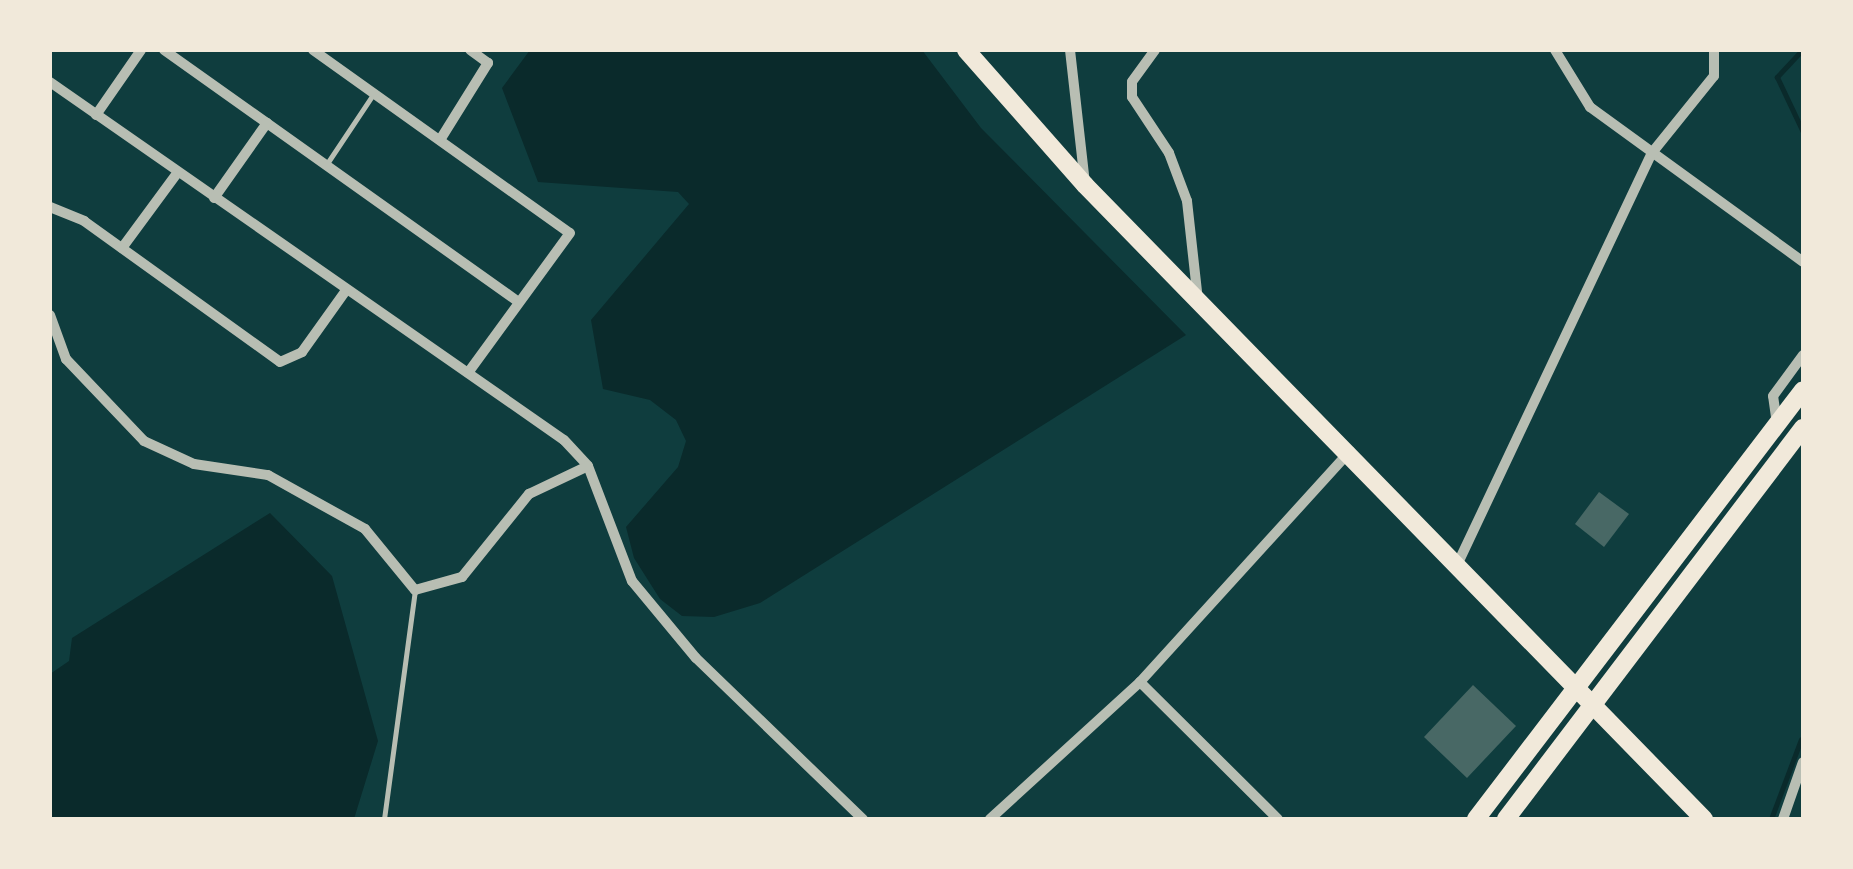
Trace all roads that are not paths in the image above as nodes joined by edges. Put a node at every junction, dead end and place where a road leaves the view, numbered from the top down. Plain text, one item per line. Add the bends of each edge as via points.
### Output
1 (142, 50) edge
2 (164, 50) edge
3 (313, 50) edge
4 (470, 50) edge
5 (966, 50) edge
6 (1070, 50) edge
7 (1156, 50) edge
8 (1555, 50) edge
9 (1714, 50) edge
10 (50, 82) edge
11 (374, 93) junction
12 (96, 115) junction
13 (268, 123) junction
14 (440, 140) junction
15 (1651, 154) junction
16 (326, 165) junction
17 (178, 172) junction
18 (1085, 185) junction
19 (214, 198) junction
20 (50, 208) edge
21 (122, 248) junction
22 (1803, 262) edge
23 (347, 289) junction
24 (1198, 300) junction
25 (519, 302) junction
26 (50, 315) edge
27 (1803, 355) edge
28 (468, 373) junction
29 (1803, 390) edge
30 (1778, 424) junction
31 (1803, 428) edge
32 (1350, 450) junction
33 (588, 466) junction
34 (1458, 563) junction
35 (415, 590) junction
36 (1140, 682) junction
37 (1581, 688) junction
38 (1598, 706) junction
39 (1803, 762) edge
40 (384, 819) edge
41 (863, 819) edge
42 (990, 819) edge
43 (1278, 819) edge
44 (1476, 819) edge
45 (1506, 819) edge
46 (1704, 819) edge
47 (1783, 819) edge

1 - 12 street
2 - 13 street
3 - 11 street
4 - 14 street via 488,64
5 - 18 main road
6 - 18 street
7 - 24 street via 1132,82 1132,97 1169,153 1187,201
8 - 15 street via 1590,106
9 - 15 street via 1714,76
10 - 12 street
11 - 14 street
11 - 16 lane
12 - 17 street
13 - 16 street
13 - 19 street
14 - 25 street via 570,233
15 - 22 street
15 - 34 street
16 - 25 street
17 - 19 street
17 - 21 street
18 - 24 main road
19 - 23 street
20 - 21 street
21 - 23 street via 280,362 302,352
23 - 28 street
24 - 32 main road
25 - 28 street
26 - 35 street via 66,358 144,440 194,464 268,475 365,530
27 - 30 street via 1773,396
28 - 33 street via 564,440
29 - 30 main road
30 - 37 main road
31 - 38 main road
32 - 34 main road
32 - 36 street
33 - 35 street via 529,494 462,577
33 - 41 street via 632,582 696,658
34 - 37 main road
35 - 40 lane
36 - 42 street
36 - 43 street
37 - 38 main road
37 - 44 main road
38 - 45 main road
38 - 46 main road
39 - 47 street

